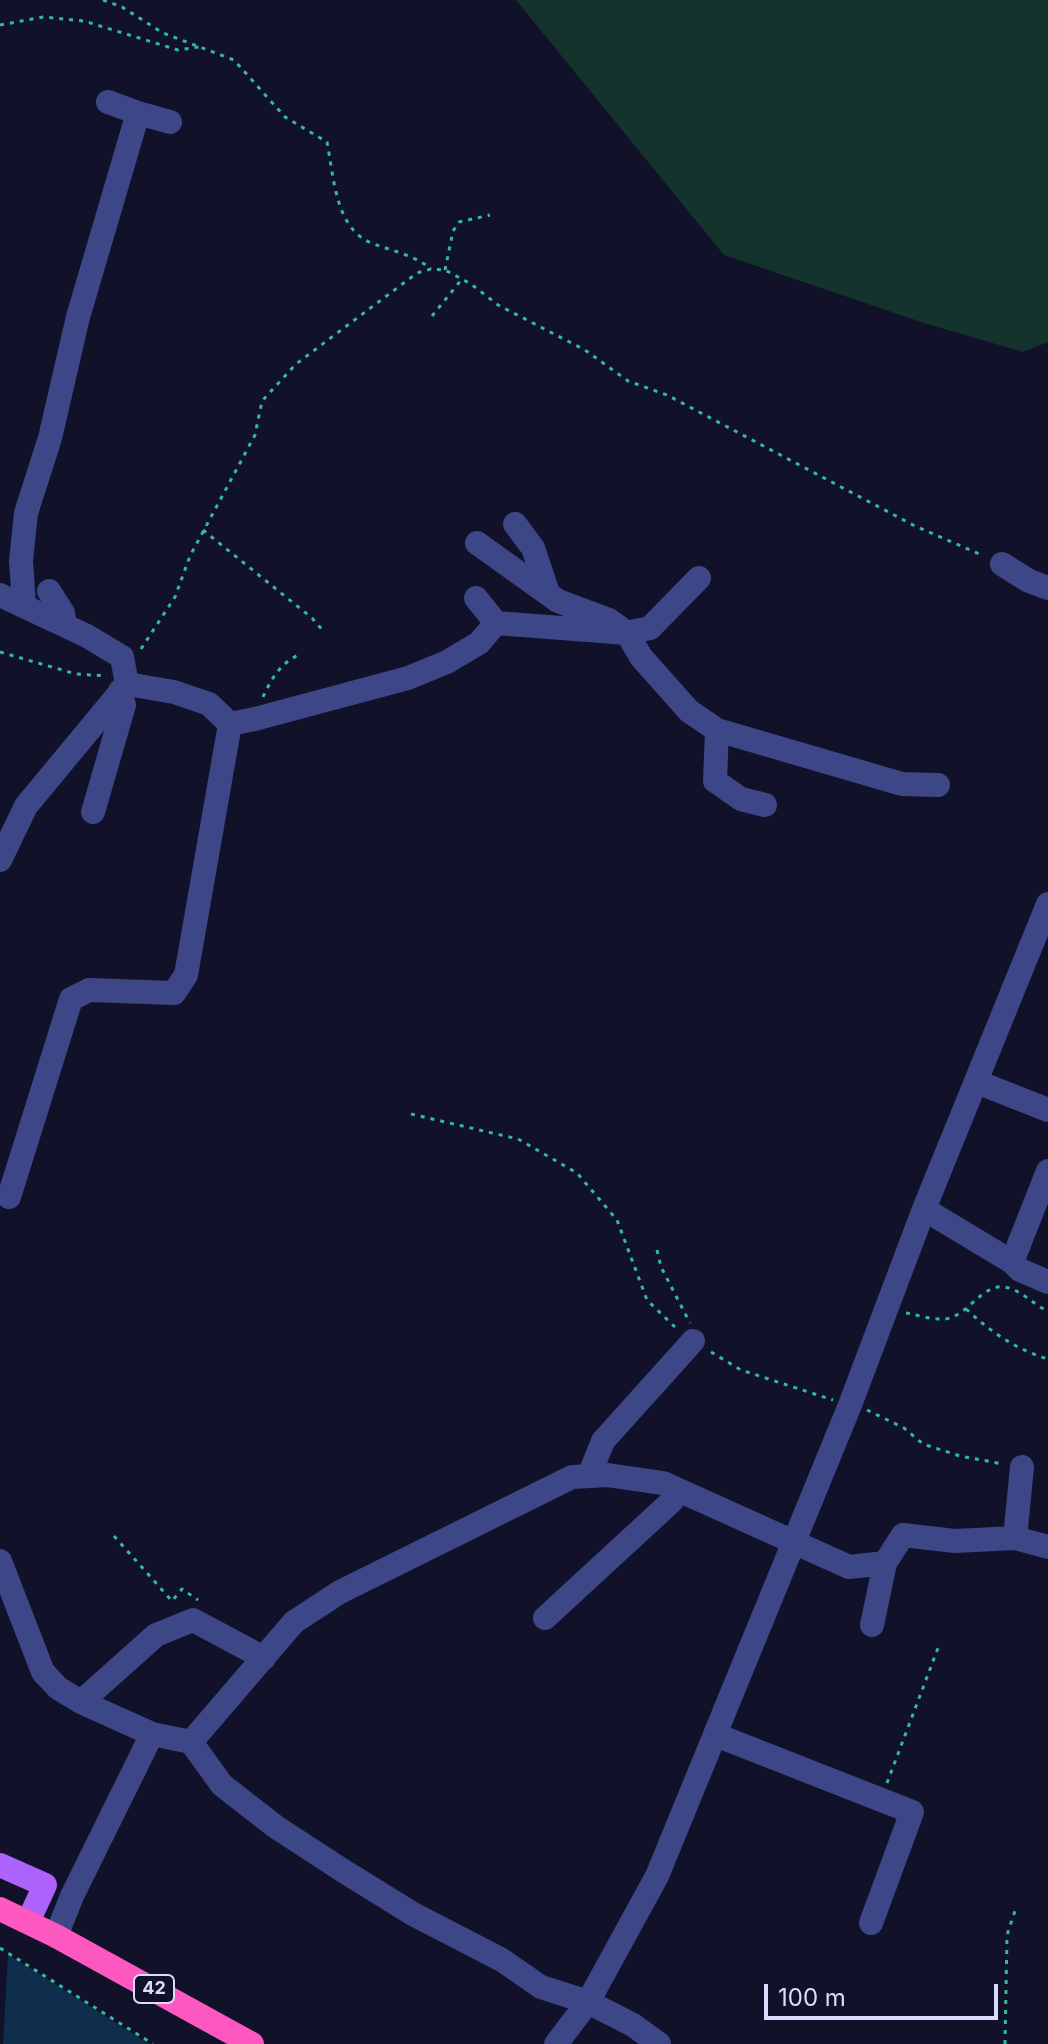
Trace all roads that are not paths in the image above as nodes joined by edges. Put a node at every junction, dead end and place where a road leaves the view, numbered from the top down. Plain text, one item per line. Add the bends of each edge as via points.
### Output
1 (108, 102) dead end
2 (138, 113) junction
3 (170, 122) dead end
4 (515, 524) dead end
5 (477, 543) dead end
6 (1002, 564) road end
7 (699, 578) dead end
8 (1048, 588) edge
9 (547, 590) junction
10 (49, 591) dead end
11 (0, 595) edge
12 (476, 598) dead end
13 (24, 605) junction
14 (496, 623) junction
15 (65, 625) junction
16 (627, 633) junction
17 (124, 687) junction
18 (230, 724) junction
19 (717, 730) junction
20 (938, 785) dead end
21 (765, 805) dead end
22 (93, 812) dead end
23 (0, 860) edge
24 (1048, 904) edge
25 (977, 1082) junction
26 (1048, 1110) edge
27 (1048, 1171) edge
28 (9, 1197) dead end
29 (924, 1209) junction
30 (1012, 1262) junction
31 (1048, 1282) edge
32 (693, 1341) road end
33 (1022, 1467) road end
34 (589, 1476) junction
35 (675, 1489) junction
36 (1015, 1538) junction
37 (794, 1540) junction
38 (1048, 1547) edge
39 (0, 1561) edge
40 (885, 1563) junction
41 (545, 1618) dead end
42 (872, 1625) dead end
43 (264, 1658) junction
44 (81, 1702) junction
45 (152, 1734) junction
46 (716, 1735) junction
47 (191, 1742) junction
48 (0, 1865) edge
49 (0, 1909) edge
50 (28, 1922) junction
51 (871, 1923) dead end
52 (56, 1936) junction
53 (588, 2002) junction
54 (252, 2044) edge
55 (556, 2044) edge
56 (659, 2044) edge

1 - 2 street
2 - 3 street
2 - 13 street via 26,513
4 - 9 street via 533,548
5 - 9 street
6 - 8 street
7 - 16 street via 650,628
9 - 16 street via 558,601 609,620
10 - 15 street
11 - 13 street
12 - 14 street
13 - 15 street
14 - 16 street
14 - 18 street via 479,643 408,678
15 - 17 street via 122,657
16 - 19 street via 689,711
17 - 18 street via 174,692 209,704
17 - 22 street via 124,705
17 - 23 street via 26,806
18 - 28 street via 186,975 174,993 89,990 71,999
19 - 20 street via 902,784
19 - 21 street via 715,781 741,799
24 - 25 street
25 - 26 street
25 - 29 street
27 - 30 street
29 - 30 street
29 - 37 street
30 - 31 street
32 - 34 street via 603,1441
33 - 36 street
34 - 35 street via 663,1483
34 - 43 street via 572,1477 340,1592 294,1622
35 - 37 street
35 - 41 street via 672,1501
36 - 38 street
36 - 40 street via 955,1541 903,1535
37 - 40 street via 849,1567
37 - 46 street
39 - 44 street via 43,1672
40 - 42 street
43 - 44 street via 193,1620 156,1635
43 - 47 street
44 - 45 street
45 - 47 street
45 - 52 street
46 - 51 street via 912,1812
46 - 53 street via 657,1876
47 - 53 street via 222,1785 276,1827 541,1987
48 - 50 main road via 45,1885
49 - 50 highway, 42
50 - 52 highway, 42
52 - 54 highway, 42
53 - 55 street
53 - 56 street

